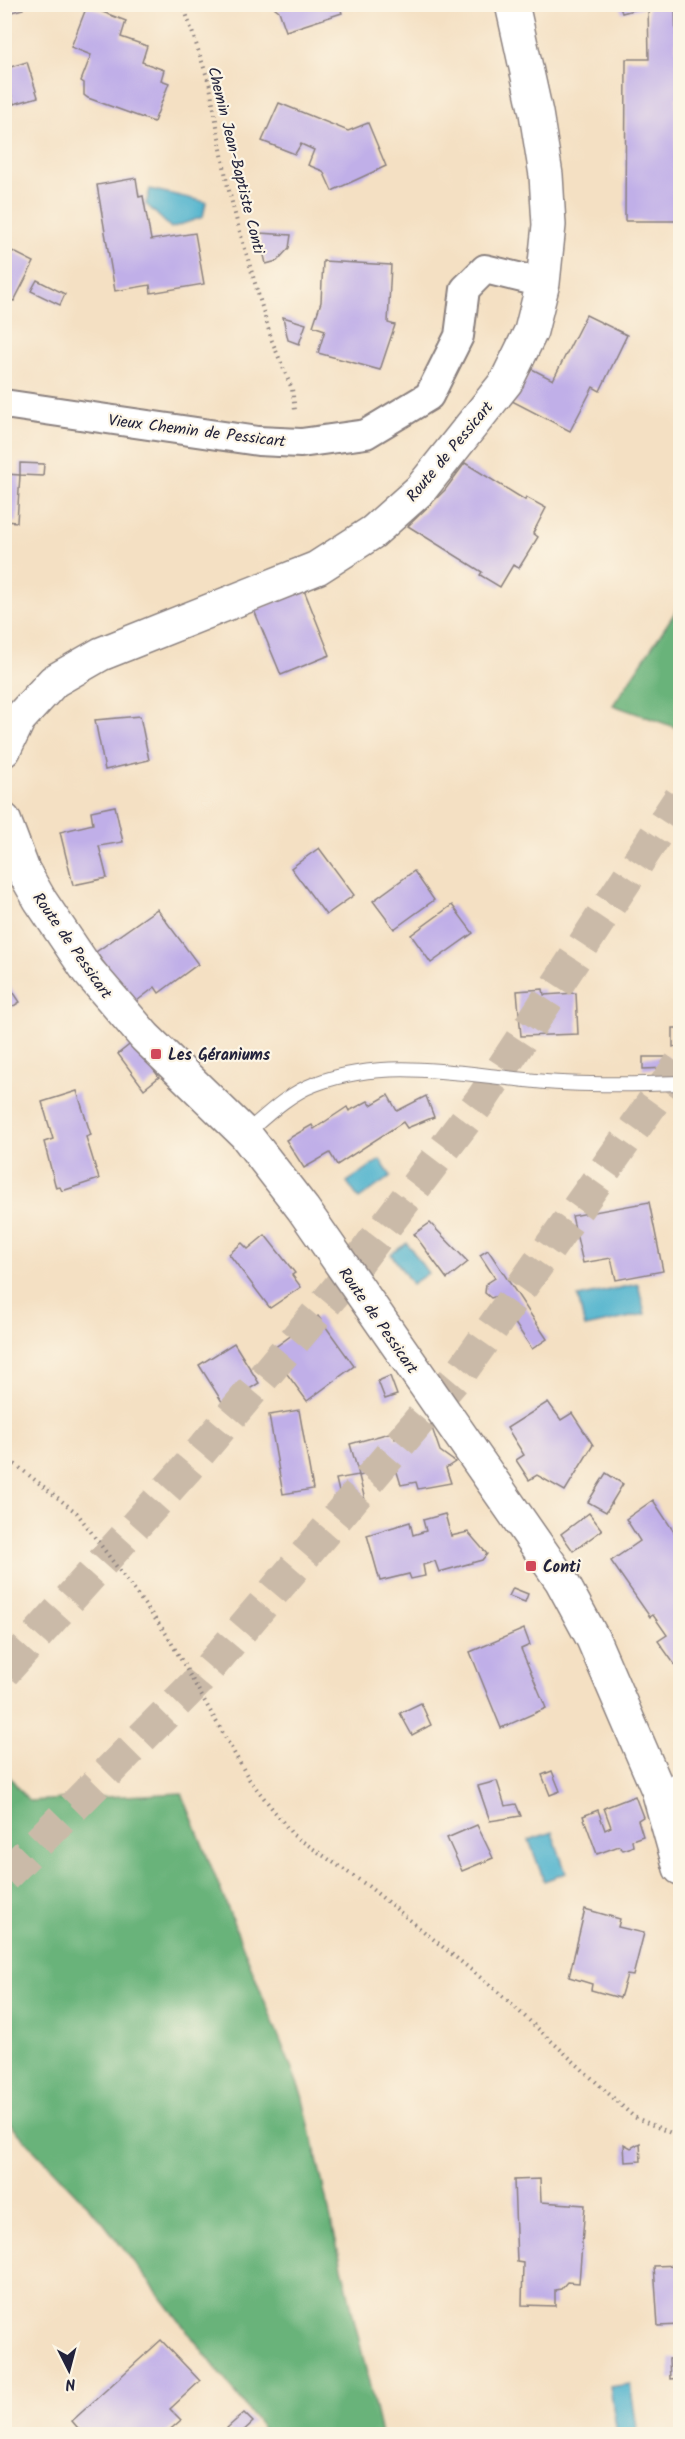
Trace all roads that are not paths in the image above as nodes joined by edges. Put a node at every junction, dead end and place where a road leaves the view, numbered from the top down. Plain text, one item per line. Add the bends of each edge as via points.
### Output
1 (512, 4) edge
2 (543, 283) junction
3 (4, 404) edge
4 (4, 750) edge
5 (4, 820) edge
6 (681, 1083) edge
7 (245, 1134) junction
8 (669, 1784) edge
9 (681, 1868) edge

1 - 2 street, Route de Pessicart via 546,175 549,225
2 - 3 street, Vieux Chemin de Pessicart via 485,270 465,289 459,336 429,396 366,434 301,443 258,441
2 - 4 street, Route de Pessicart via 531,331 506,382 420,490 373,532 317,568 101,654 54,681 19,719
5 - 7 street, Route de Pessicart via 34,890 88,971 145,1037
6 - 7 lane via 574,1083 398,1068 352,1073 314,1084 285,1099
7 - 8 street, Route de Pessicart via 303,1209 561,1580
8 - 9 street, Route de Pessicart

